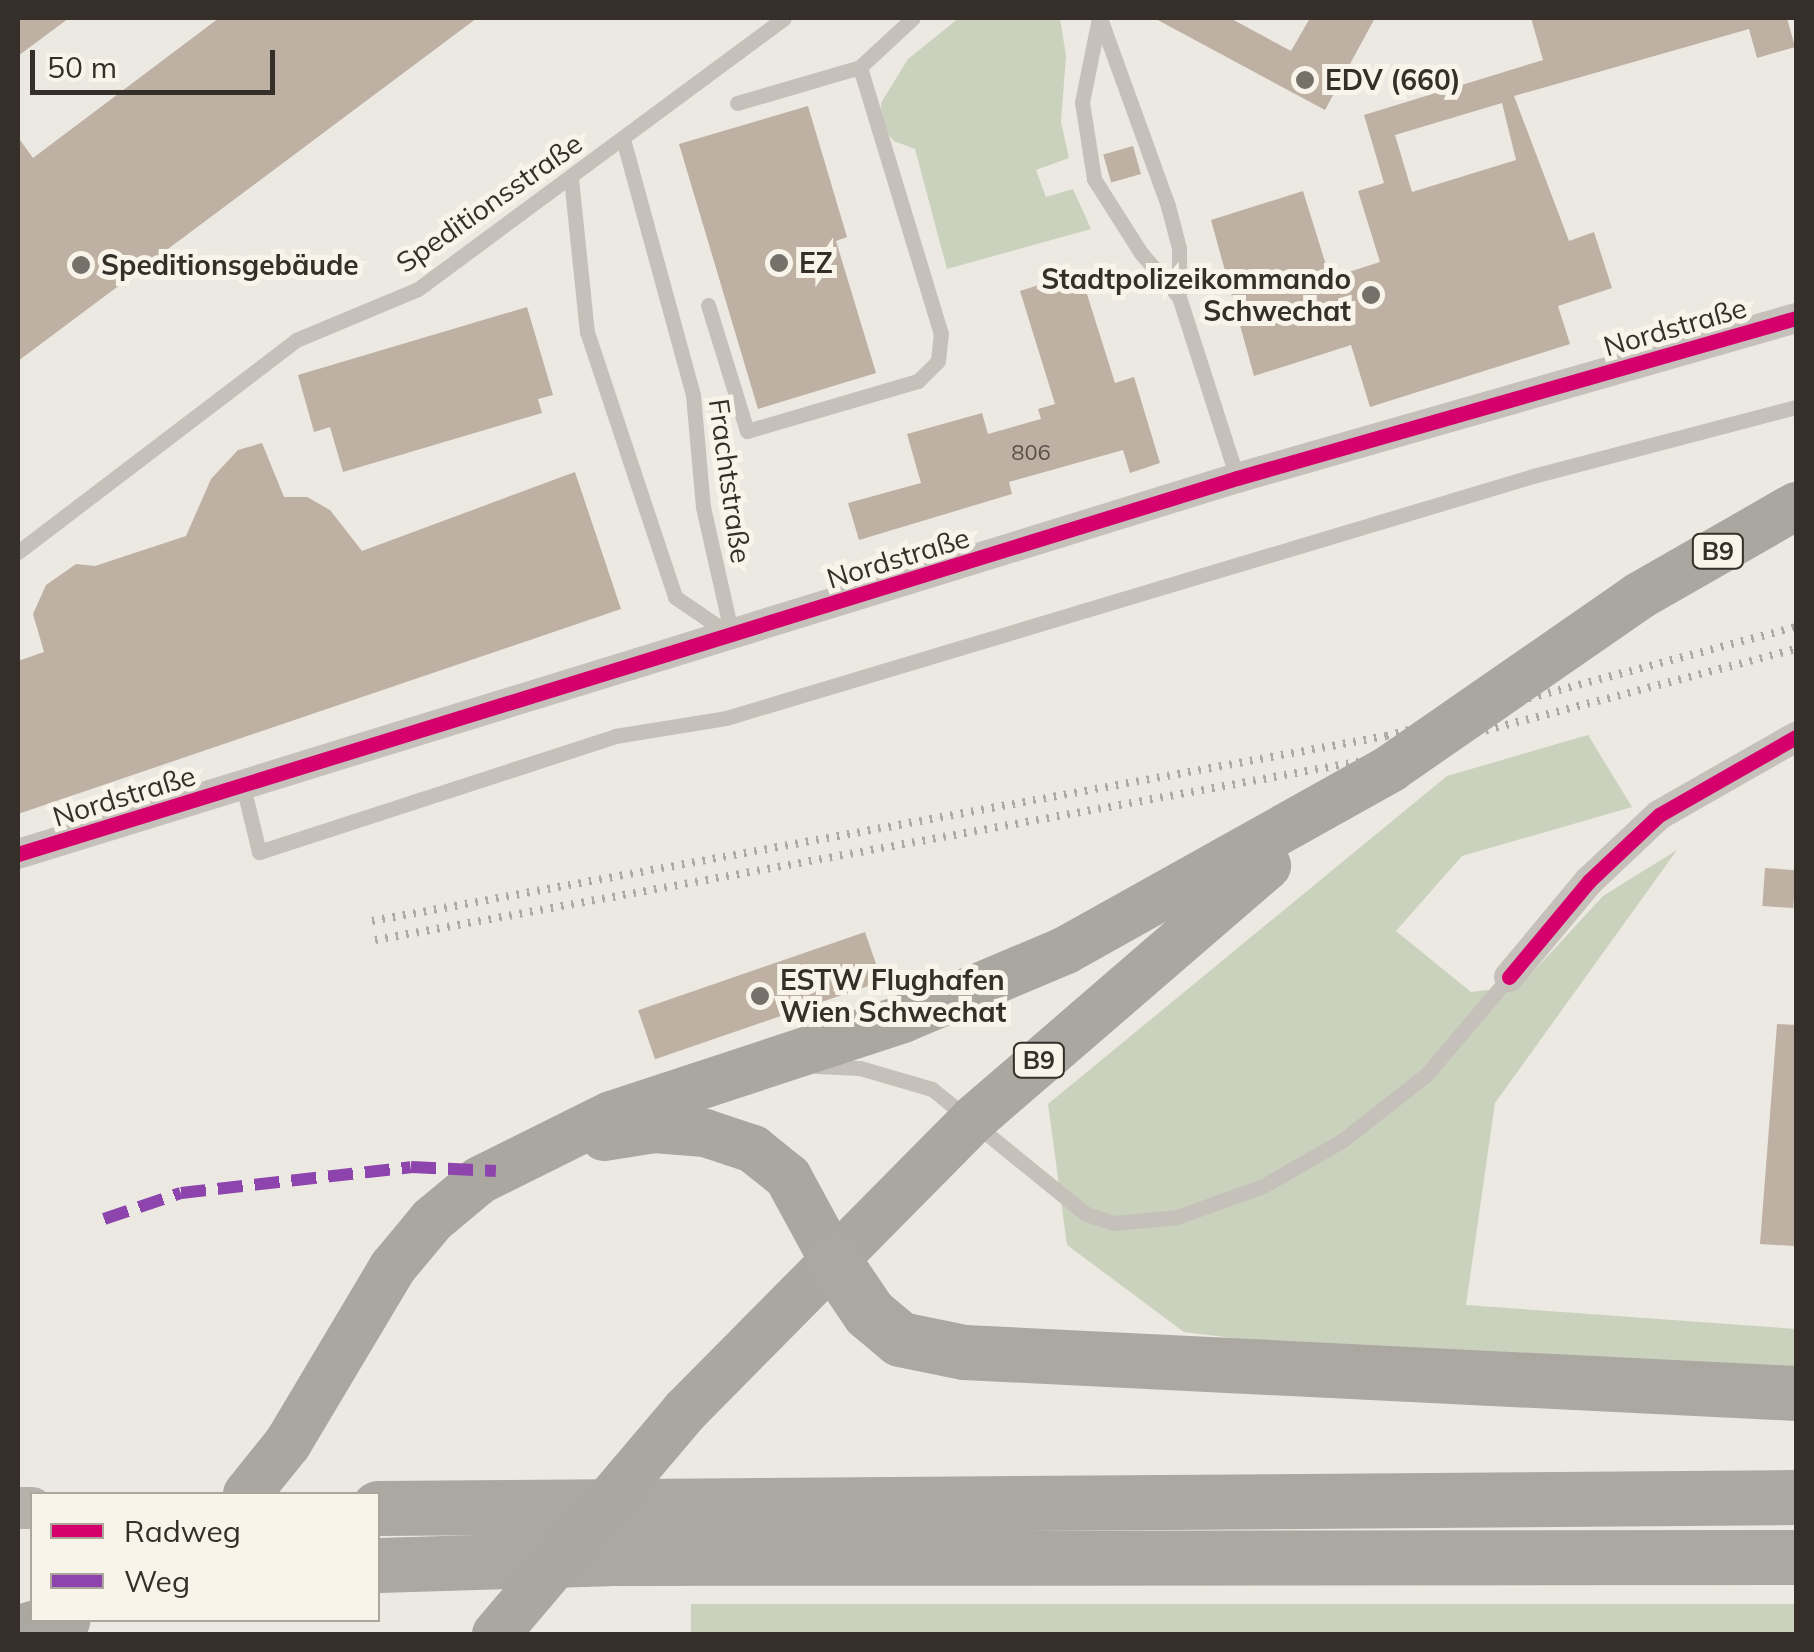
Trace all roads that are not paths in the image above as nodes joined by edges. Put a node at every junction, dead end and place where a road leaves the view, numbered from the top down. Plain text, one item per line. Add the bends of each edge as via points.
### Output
1 (784, 18) edge
2 (913, 18) edge
3 (1100, 18) edge
4 (860, 67) junction
5 (737, 102) dead end
6 (623, 139) junction
7 (571, 178) junction
8 (1179, 296) junction
9 (708, 306) dead end
10 (1796, 318) edge
11 (1796, 407) edge
12 (1238, 478) junction
13 (1796, 506) edge
14 (18, 552) edge
15 (732, 636) junction
16 (1796, 737) edge
17 (1391, 768) junction
18 (243, 786) junction
19 (18, 854) edge
20 (1509, 977) joint
21 (712, 1078) junction
22 (975, 1118) junction
23 (537, 1149) junction
24 (833, 1260) junction
25 (1796, 1393) edge
26 (248, 1492) edge
27 (1796, 1497) edge
28 (380, 1508) edge
29 (1796, 1557) edge
30 (380, 1564) edge
31 (55, 1622) edge
32 (18, 1632) edge
33 (496, 1634) edge

1 - 6 lane, Speditionsstraße
2 - 4 lane
3 - 8 lane via 1180,248
3 - 8 lane via 1082,102 1094,179 1141,253
4 - 5 lane
4 - 9 lane via 941,334 938,361 918,381 747,431
6 - 7 lane, Speditionsstraße
6 - 15 lane, Frachtstraße via 694,396 703,507
7 - 14 lane, Speditionsstraße via 418,288 296,340
7 - 15 lane via 587,332 670,585 675,597
8 - 12 lane
10 - 12 street, Nordstraße
11 - 18 lane via 1533,476 726,718 615,736 260,852
12 - 15 street, Nordstraße
13 - 17 main road, B9, bridge via 1640,596
15 - 18 street, Nordstraße
16 - 20 street via 1659,815 1589,882
17 - 21 main road via 1066,950 902,1018
17 - 22 main road, B9 via 1257,874
18 - 19 street, Nordstraße
20 - 22 lane via 1426,1076 1343,1140 1263,1186 1177,1217 1114,1224 1086,1214
21 - 22 lane via 801,1066 860,1068 932,1089
21 - 23 main road
22 - 24 main road, B9
23 - 24 main road via 654,1129 705,1133 752,1149 788,1177
23 - 26 main road via 480,1180 403,1255 288,1443
24 - 25 highway via 868,1312 900,1339 964,1352
24 - 33 main road, B9, bridge via 685,1411
27 - 28 highway
29 - 30 highway
31 - 32 highway

